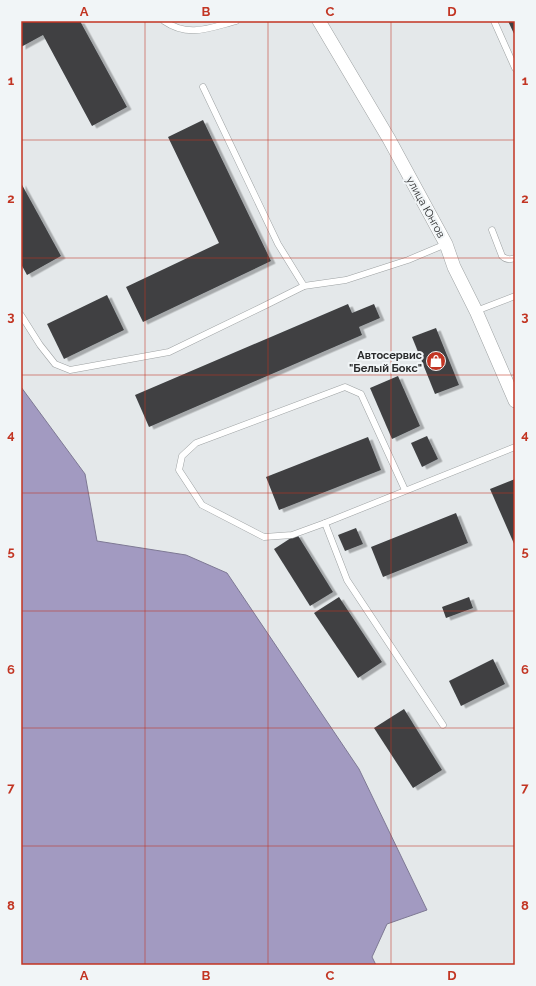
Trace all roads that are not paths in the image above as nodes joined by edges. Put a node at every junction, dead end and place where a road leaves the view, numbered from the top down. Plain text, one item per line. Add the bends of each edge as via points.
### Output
1 (164, 21) edge
2 (236, 21) edge
3 (319, 21) edge
4 (494, 21) edge
5 (515, 68) edge
6 (203, 87) dead end
7 (492, 230) dead end
8 (446, 244) junction
9 (515, 258) edge
10 (304, 286) junction
11 (515, 296) edge
12 (476, 311) junction
13 (21, 315) edge
14 (515, 401) edge
15 (515, 447) edge
16 (405, 490) junction
17 (325, 523) junction
18 (443, 725) dead end

1 - 2 lane via 190,31
3 - 8 street, улица Юнгов
4 - 5 lane
6 - 10 lane via 278,244
7 - 9 lane via 502,256 511,260
8 - 10 lane via 408,260 346,280
8 - 12 street, улица Юнгов via 454,267
10 - 13 lane via 169,352 70,370 55,364
11 - 12 lane
12 - 14 street, улица Юнгов
15 - 16 lane
16 - 17 lane
16 - 17 lane via 361,394 345,387 196,443 182,456 179,470 202,505 264,537 292,535
17 - 18 lane via 347,580

